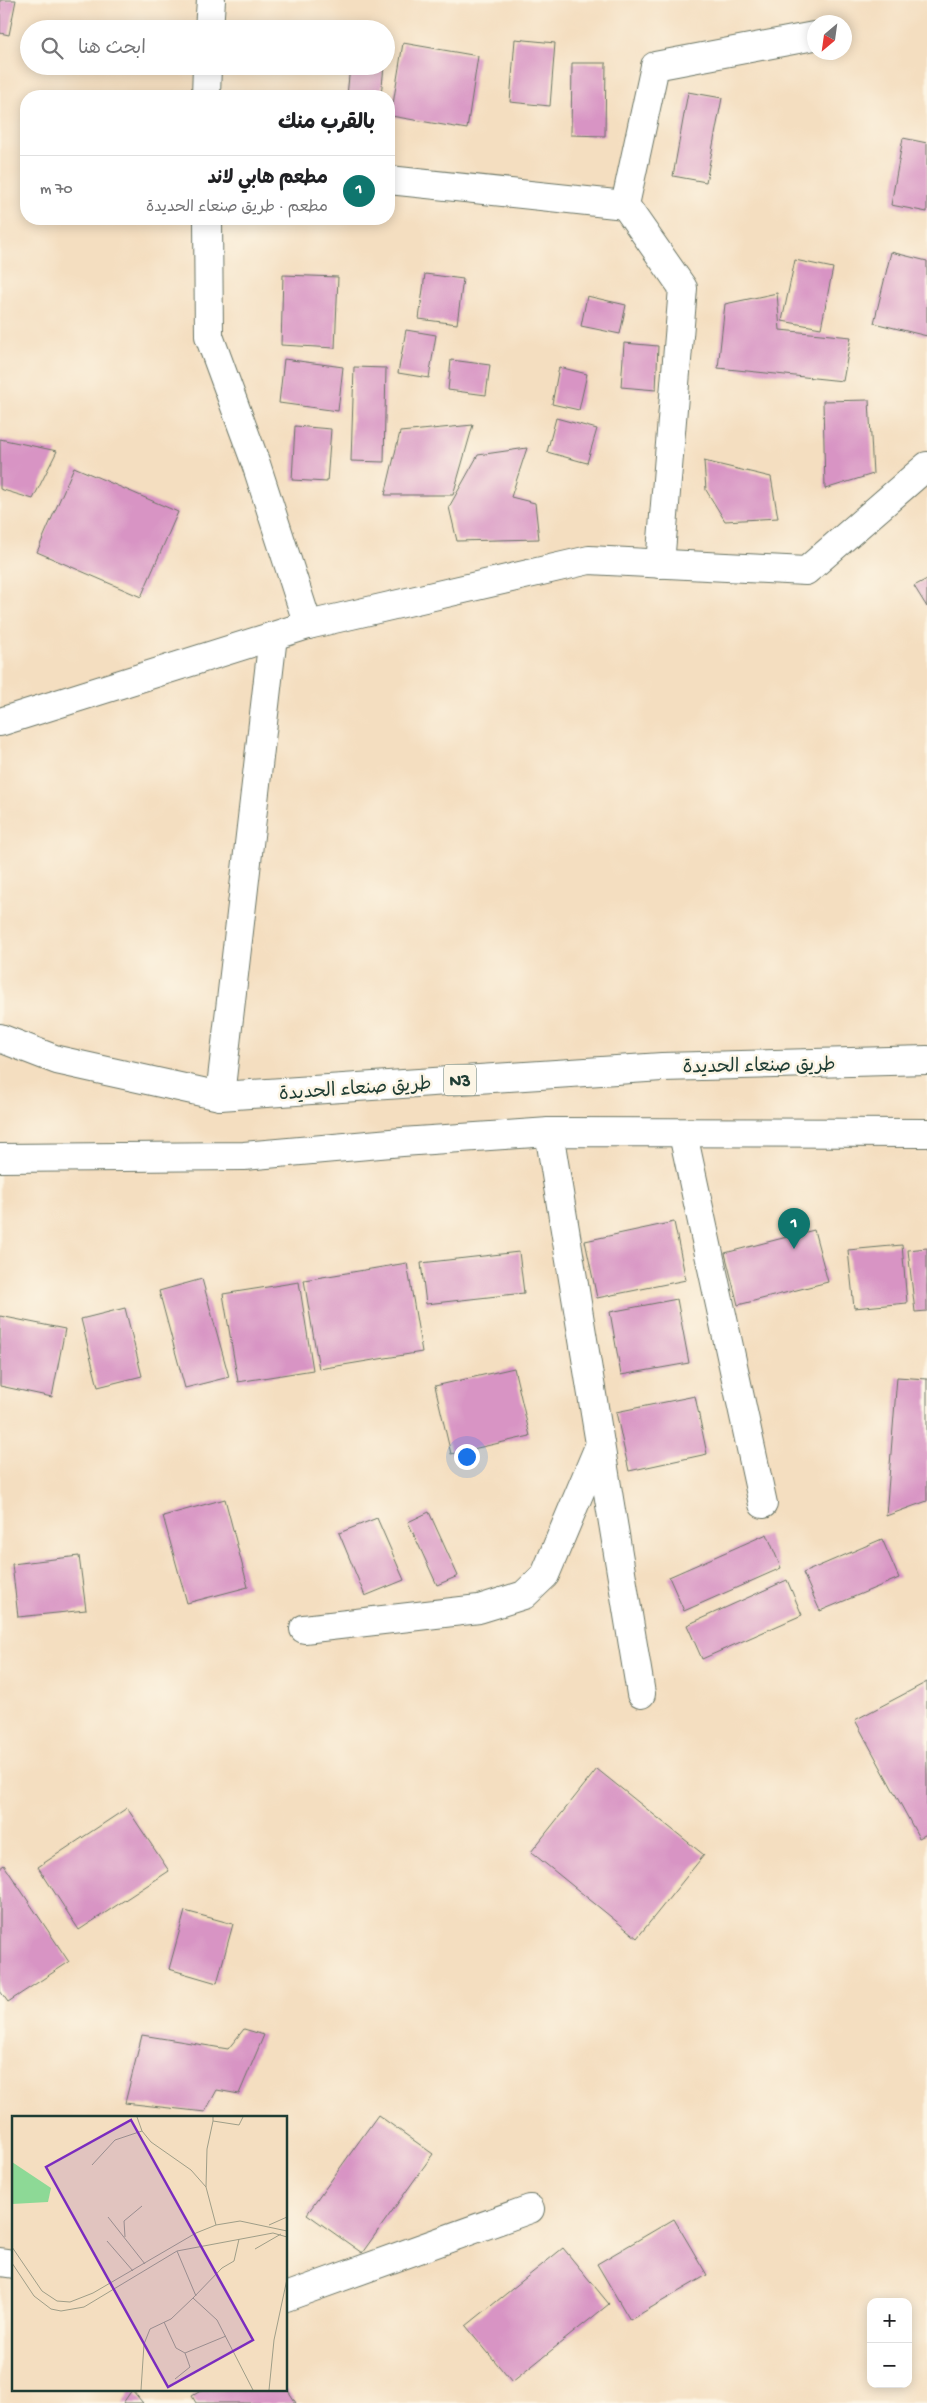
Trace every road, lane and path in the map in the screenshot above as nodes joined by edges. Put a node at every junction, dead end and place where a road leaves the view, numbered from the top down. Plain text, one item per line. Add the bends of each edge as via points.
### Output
1 (211, 0) edge
2 (210, 20) edge
3 (807, 37) edge
4 (207, 75) edge
5 (206, 90) edge
6 (395, 181) edge
7 (625, 205) junction
8 (208, 225) edge
9 (927, 466) edge
10 (660, 564) junction
11 (308, 625) junction
12 (273, 636) junction
13 (0, 722) edge
14 (0, 1038) edge
15 (927, 1060) edge
16 (220, 1096) junction
17 (549, 1132) junction
18 (927, 1133) edge
19 (683, 1134) junction
20 (0, 1158) edge
21 (600, 1444) junction
22 (763, 1504) dead end
23 (304, 1629) dead end
24 (642, 1694) dead end
25 (530, 2208) dead end
26 (288, 2296) edge

1 - 2 street
3 - 7 street via 655,66
4 - 5 street
6 - 7 street
7 - 10 street via 683,288
8 - 11 street via 209,336 256,464
9 - 10 street via 806,571
10 - 11 street via 589,560
11 - 12 street
12 - 13 street
12 - 16 street
14 - 16 street, طريق صنعاء الحديدة / N3 via 57,1060
15 - 16 street, طريق صنعاء الحديدة / N3 via 662,1067
17 - 19 street
17 - 20 street via 244,1156
17 - 21 street
18 - 19 street
19 - 22 street
21 - 23 street via 546,1575 524,1595 479,1608
21 - 24 street
25 - 26 street

